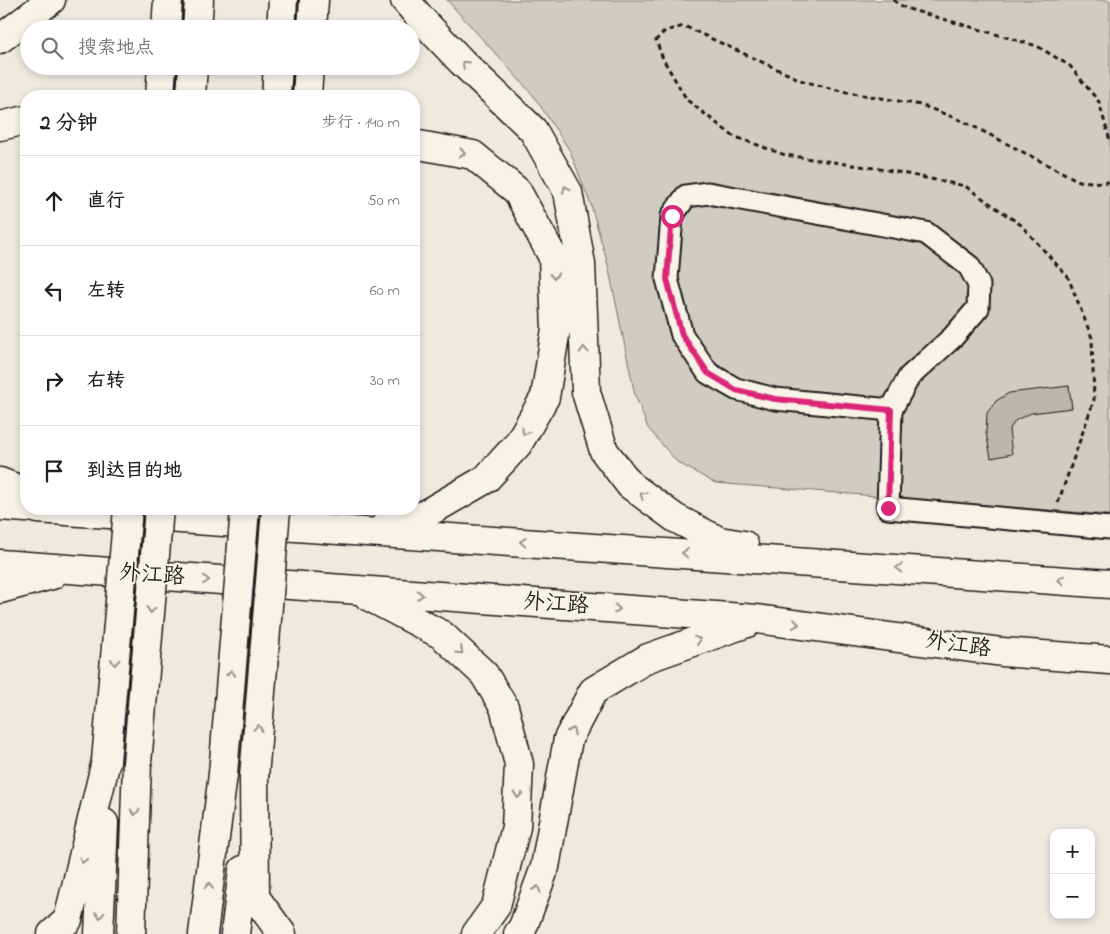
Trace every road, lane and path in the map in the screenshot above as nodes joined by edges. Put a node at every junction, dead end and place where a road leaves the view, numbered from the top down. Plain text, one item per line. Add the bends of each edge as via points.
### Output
1 (51, 0) edge
2 (168, 0) edge
3 (200, 0) edge
4 (283, 0) edge
5 (314, 0) edge
6 (405, 0) edge
7 (893, 0) edge
8 (25, 20) edge
9 (167, 20) edge
10 (198, 20) edge
11 (282, 20) edge
12 (313, 20) edge
13 (20, 24) edge
14 (0, 39) edge
15 (161, 75) edge
16 (192, 75) edge
17 (277, 75) edge
18 (308, 75) edge
19 (160, 90) edge
20 (191, 90) edge
21 (276, 90) edge
22 (307, 90) edge
23 (20, 121) edge
24 (0, 126) edge
25 (1110, 141) edge
26 (420, 145) edge
27 (1110, 180) edge
28 (891, 410) junction
29 (0, 482) edge
30 (20, 490) edge
31 (0, 506) edge
32 (20, 508) edge
33 (1055, 511) dead end
34 (127, 515) edge
35 (140, 515) edge
36 (158, 515) edge
37 (245, 515) edge
38 (276, 515) edge
39 (1110, 528) edge
40 (357, 531) junction
41 (0, 564) edge
42 (851, 565) junction
43 (73, 570) junction
44 (1110, 584) edge
45 (0, 589) edge
46 (358, 591) junction
47 (757, 619) junction
48 (1110, 660) edge
49 (106, 761) junction
50 (254, 777) junction
51 (52, 934) edge
52 (99, 934) edge
53 (131, 934) edge
54 (204, 934) edge
55 (235, 934) edge
56 (282, 934) edge
57 (476, 934) edge
58 (518, 934) edge

1 - 8 main road
2 - 9 main road
3 - 10 main road
4 - 11 main road
5 - 12 main road
42 -> 6 main road via 719,541 675,518 630,485 604,451 586,392 581,264 568,192 533,130 462,62
7 - 25 path via 905,8 1036,46 1070,66 1099,102
13 - 14 main road
15 - 19 main road
16 - 20 main road
17 - 21 main road
18 - 22 main road
23 - 24 main road
26 -> 40 main road via 473,155 517,191 553,257 556,330 545,397 518,444 486,480 422,516
27 - 33 path via 1106,183 1079,181 963,121 921,105 804,81 684,26 665,31 656,40 662,59 688,100 733,136 785,155 887,170 965,186 1021,225 1068,277 1092,338 1094,400
28 - 28 lane via 909,377 953,337 978,308 979,285 969,266 926,233 708,193 686,196 672,216 667,279 682,335 708,373 736,390 775,399
28 - 39 lane via 888,508
29 - 30 main road
31 - 32 main road
34 -> 49 main road, bridge
35 - 40 main road
36 -> 53 main road, bridge via 137,763
54 -> 37 main road, bridge via 223,774
50 -> 38 main road, bridge
42 -> 40 main road
41 - 43 main road, 外江路
44 -> 42 main road
43 - 45 main road
43 -> 46 main road, 外江路
46 -> 47 main road, 外江路
46 -> 57 main road via 442,635 484,674 504,707 519,764 516,827 496,906
47 -> 48 main road, 外江路 via 1002,652
58 -> 47 main road via 545,867 568,740 593,691 648,658
49 -> 51 main road via 68,920
49 -> 52 main road
50 - 55 main road
50 - 56 main road via 255,897

